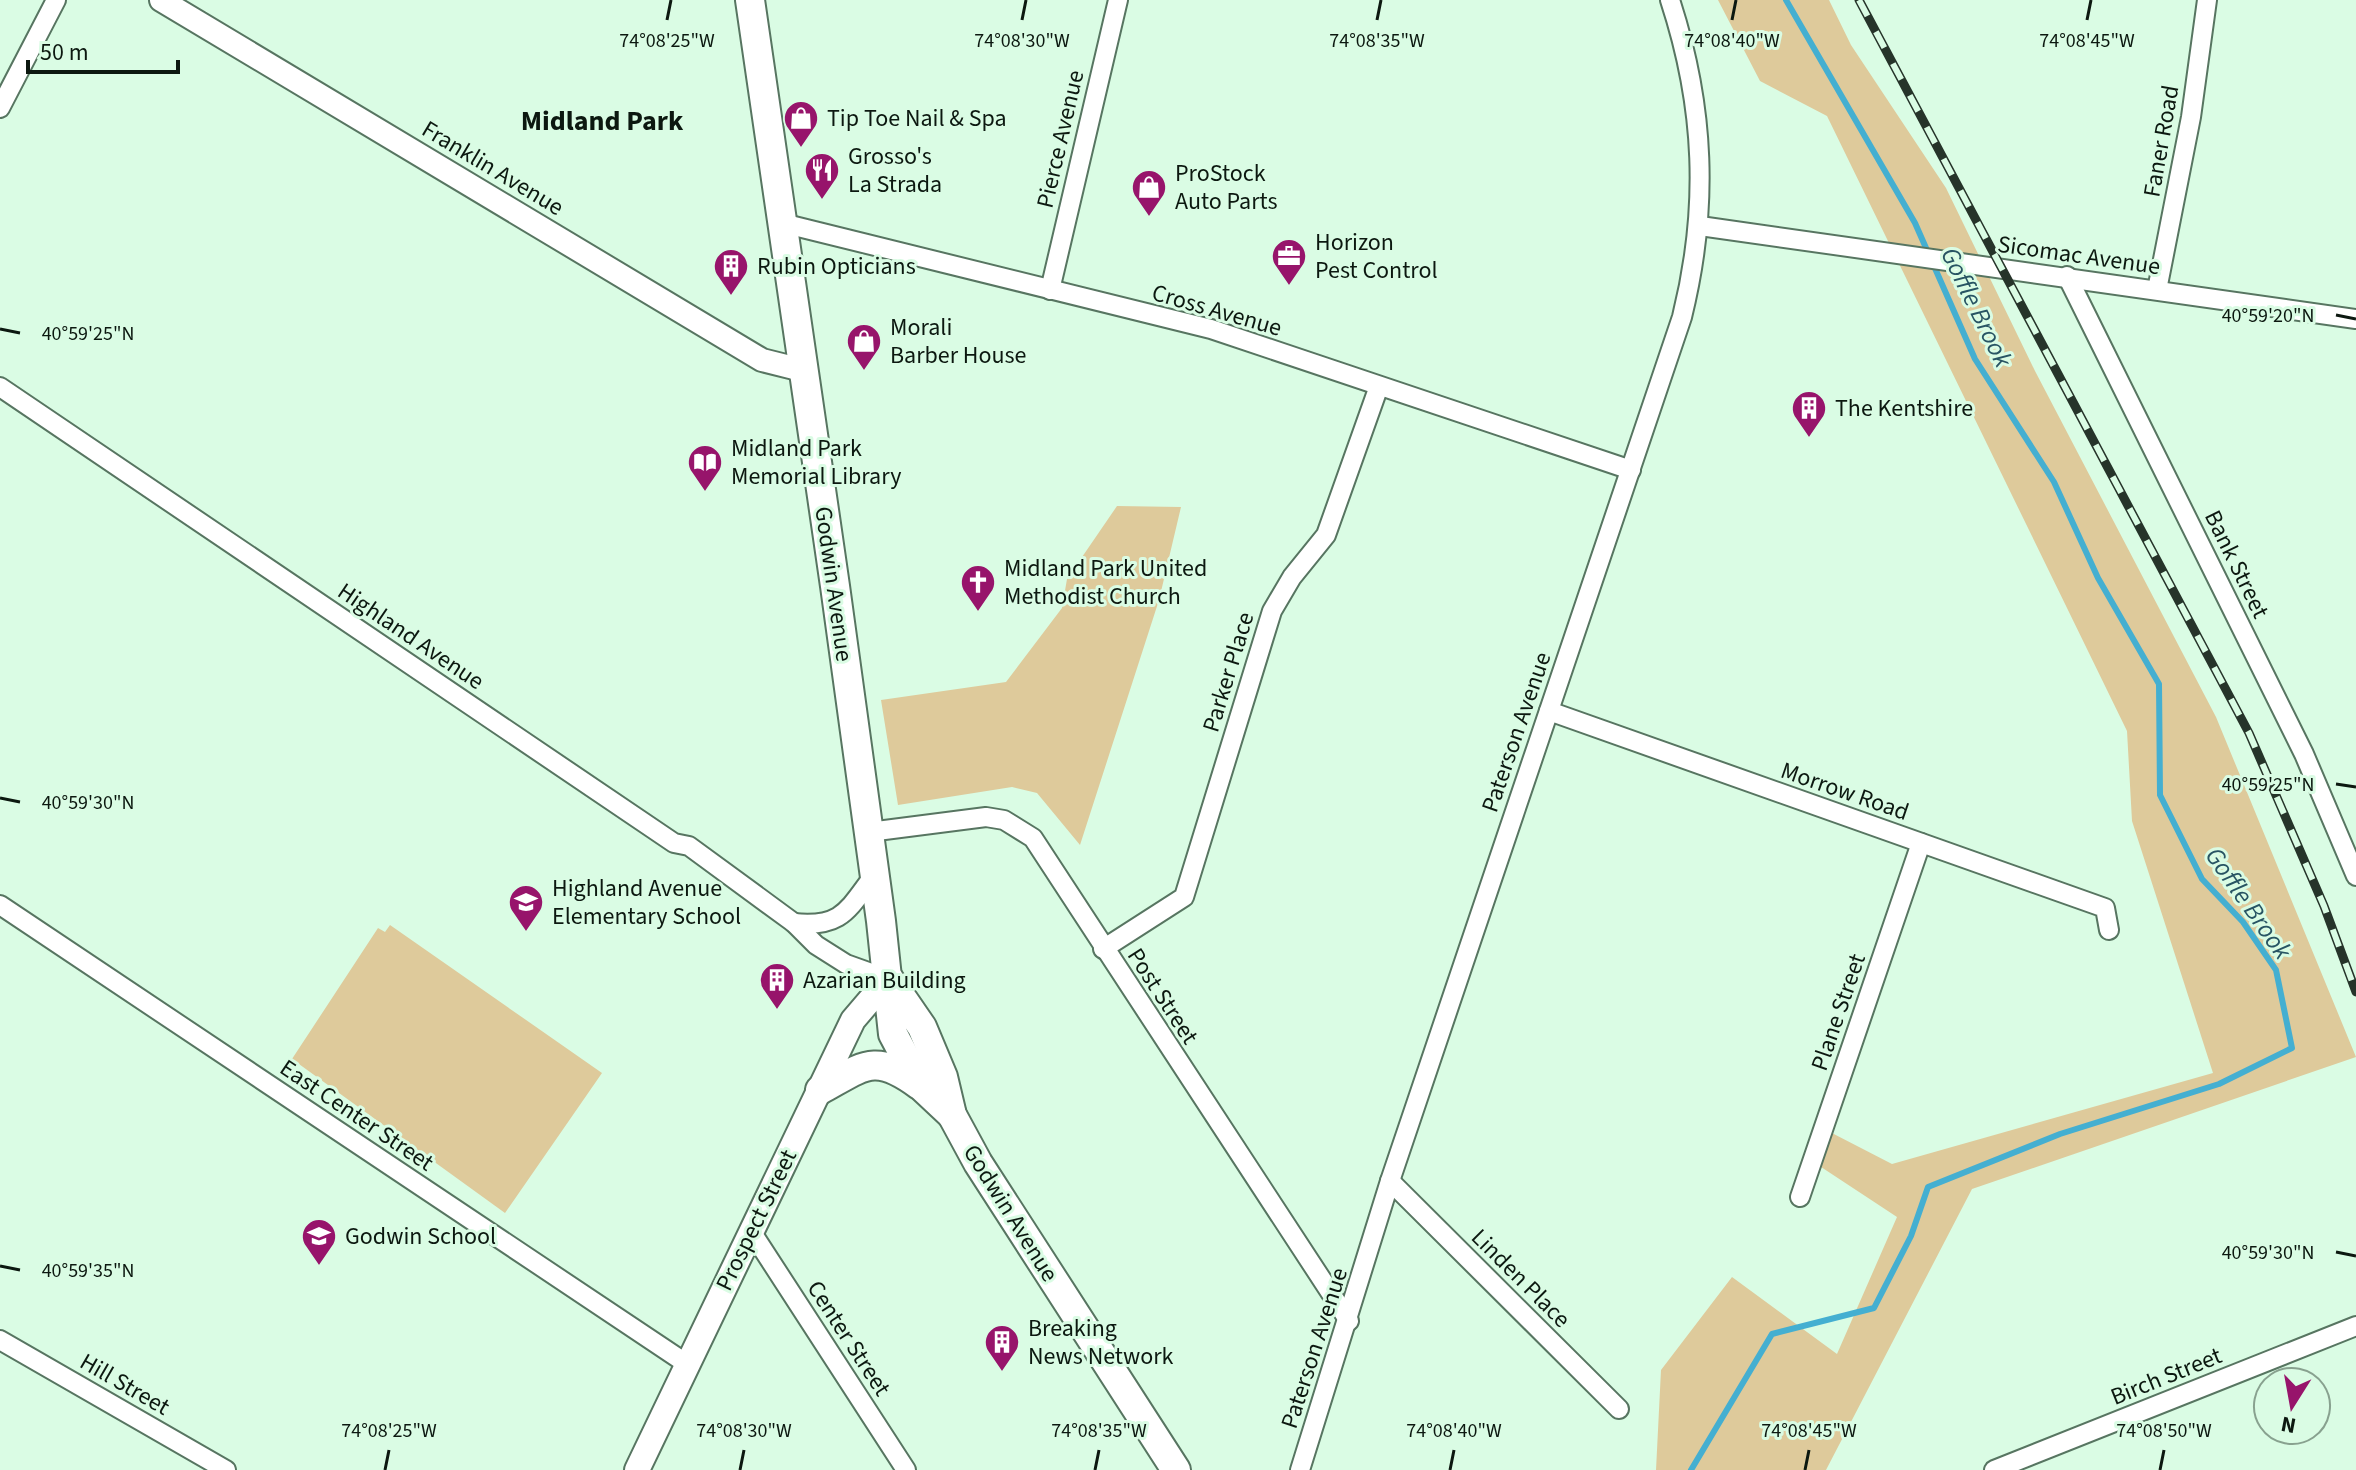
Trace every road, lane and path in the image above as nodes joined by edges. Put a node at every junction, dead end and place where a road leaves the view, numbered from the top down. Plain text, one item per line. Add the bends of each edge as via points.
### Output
1 (56, 0) edge
2 (161, 0) edge
3 (750, 0) edge
4 (1118, 0) edge
5 (1670, 0) edge
6 (2207, 0) edge
7 (0, 108) edge
8 (782, 223) junction
9 (1700, 226) junction
10 (2067, 276) junction
11 (1050, 290) junction
12 (2157, 290) junction
13 (2356, 319) edge
14 (802, 370) junction
15 (1379, 386) junction
16 (0, 387) edge
17 (1631, 470) junction
18 (1549, 711) junction
19 (869, 832) junction
20 (1921, 843) junction
21 (875, 874) junction
22 (2356, 876) edge
23 (0, 905) edge
24 (794, 923) junction
25 (2109, 930) dead end
26 (1103, 949) junction
27 (888, 979) junction
28 (920, 1085) junction
29 (820, 1090) junction
30 (952, 1115) junction
31 (1390, 1181) junction
32 (1800, 1197) dead end
33 (751, 1231) junction
34 (1349, 1321) junction
35 (2356, 1326) edge
36 (0, 1340) edge
37 (687, 1364) junction
38 (1619, 1409) dead end
39 (226, 1470) edge
40 (637, 1470) edge
41 (906, 1470) edge
42 (1176, 1470) edge
43 (1300, 1470) edge
44 (1994, 1470) edge

1 - 7 street
2 - 14 street, Franklin Avenue via 762,360
3 - 8 main road, Godwin Avenue
4 - 11 street, Pierce Avenue
5 - 9 street, Paterson Avenue via 1694,84 1700,127
6 - 12 street, Faner Road via 2191,117
8 - 11 street, Cross Avenue
8 - 14 main road, Godwin Avenue
9 - 10 street, Sicomac Avenue
9 - 17 street, Paterson Avenue via 1682,317
10 - 12 street, Sicomac Avenue
10 - 22 street, Bank Street via 2304,754
11 - 15 street, Cross Avenue via 1211,329
12 - 13 street, Sicomac Avenue
14 - 19 main road, Godwin Avenue
15 - 17 street, Cross Avenue
15 - 26 street, Parker Place via 1326,535 1272,611 1184,897
16 - 24 street, Highland Avenue via 674,843 689,846
17 - 18 street, Paterson Avenue
18 - 20 street, Morrow Road
18 - 31 street, Paterson Avenue
19 - 21 main road, Godwin Avenue
19 - 26 street, Post Street via 986,817 1021,828 1044,853
20 - 25 street, Morrow Road via 2105,908
20 - 32 street, Plane Street
21 - 24 street via 839,917 822,926
21 - 27 main road, Godwin Avenue
23 - 37 street, East Center Street
24 - 27 street, Highland Avenue via 846,964
26 - 34 street, Post Street
27 - 28 main road, Godwin Avenue via 893,1034
27 - 29 main road, Prospect Street via 853,1020
27 - 30 main road, Godwin Avenue via 922,1027
28 - 29 main road via 894,1066 873,1065
28 - 30 main road, Godwin Avenue
29 - 33 main road, Prospect Street
30 - 42 main road, Godwin Avenue
31 - 34 street, Paterson Avenue
31 - 38 street, Linden Place
33 - 37 main road, Prospect Street
33 - 41 street, Center Street
34 - 43 street, Paterson Avenue
35 - 44 street, Birch Street
36 - 39 street, Hill Street
37 - 40 main road, Prospect Street

